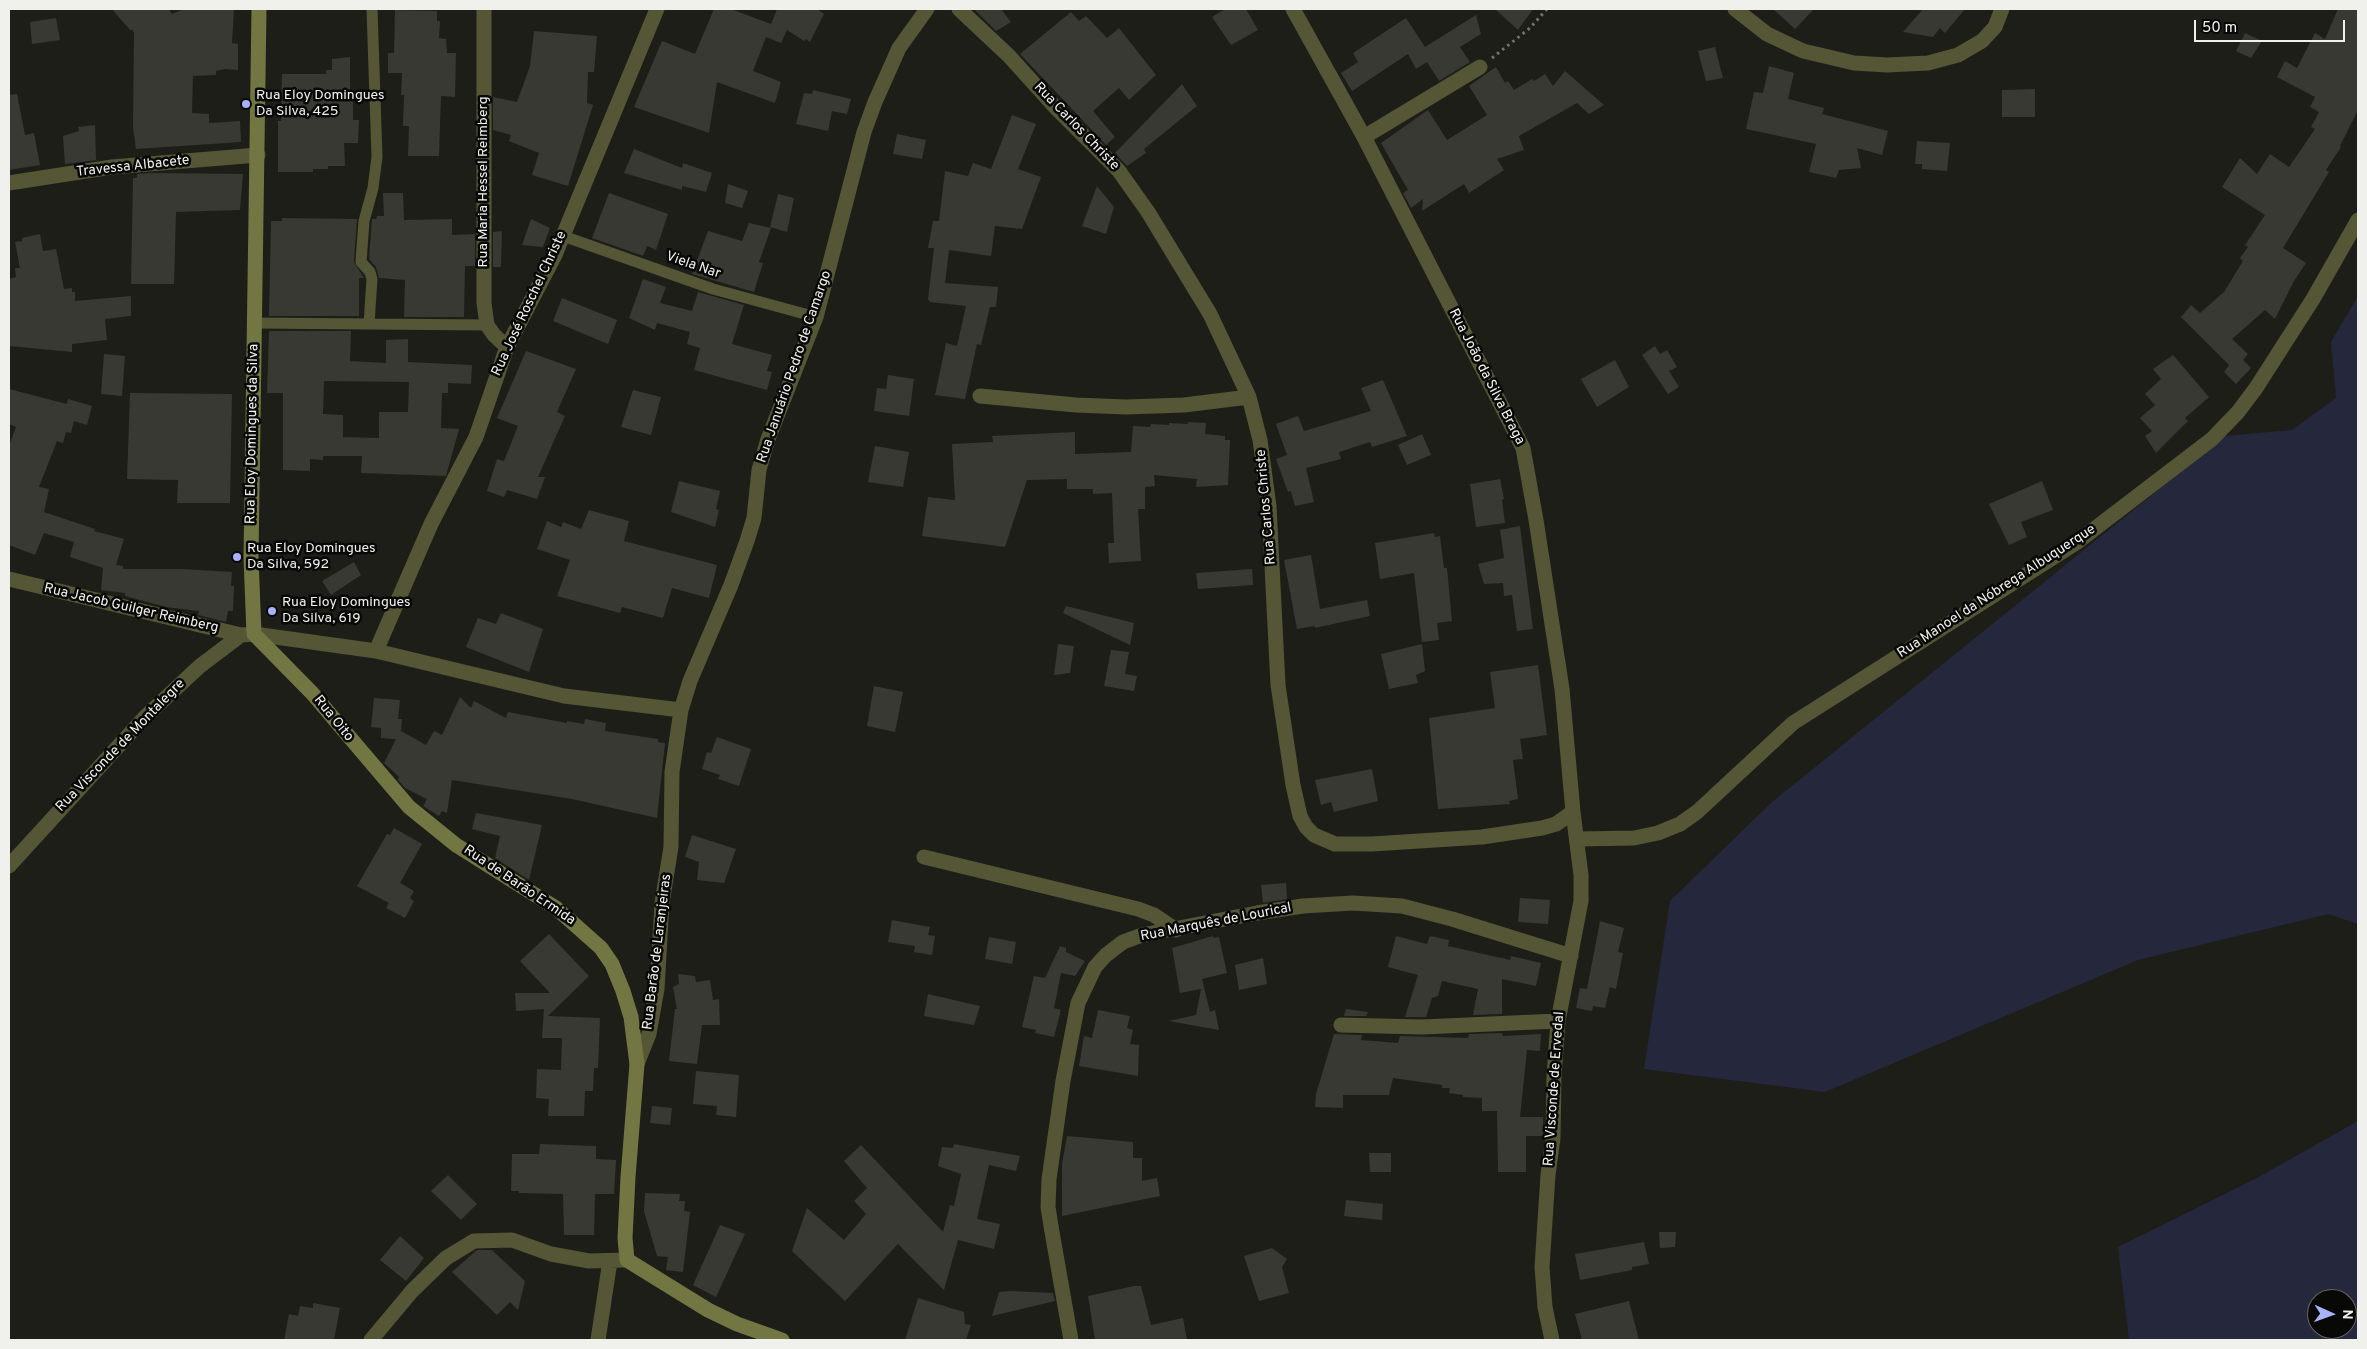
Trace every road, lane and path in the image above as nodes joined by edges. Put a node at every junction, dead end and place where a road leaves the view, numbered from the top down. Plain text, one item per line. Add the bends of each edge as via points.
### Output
1 (259, 9) edge
2 (372, 9) edge
3 (484, 9) edge
4 (657, 9) edge
5 (927, 9) edge
6 (959, 9) edge
7 (1293, 9) edge
8 (1547, 9) edge
9 (1735, 9) edge
10 (2002, 9) edge
11 (1480, 67) joint
12 (1364, 138) junction
13 (258, 155) junction
14 (9, 184) edge
15 (2358, 220) edge
16 (563, 236) junction
17 (816, 317) junction
18 (254, 323) junction
19 (369, 324) junction
20 (487, 325) junction
21 (507, 347) junction
22 (980, 396) dead end
23 (1249, 397) junction
24 (9, 579) edge
25 (248, 635) junction
26 (376, 651) junction
27 (681, 710) junction
28 (409, 807) joint
29 (1573, 812) junction
30 (672, 821) joint
31 (1577, 839) junction
32 (924, 858) dead end
33 (9, 866) edge
34 (1176, 930) junction
35 (1571, 956) junction
36 (1558, 1021) junction
37 (1341, 1025) dead end
38 (637, 1064) junction
39 (627, 1260) junction
40 (610, 1261) junction
41 (371, 1340) edge
42 (598, 1340) edge
43 (782, 1340) edge
44 (1071, 1340) edge
45 (1552, 1340) edge

1 - 13 main road, Rua Eloy Domingues da Silva
2 - 19 lane via 377,157 364,221 362,262 372,279
3 - 20 street, Rua Maria Hessel Reimberg via 484,303
4 - 16 street, Rua José Roschel Christe
5 - 17 street, Rua Januário Pedro de Camargo via 899,48 864,132
6 - 23 street, Rua Carlos Christe via 1009,56 1119,171 1210,314
7 - 12 street, Rua João da Silva Braga
8 - 11 path via 1530,28
9 - 10 street via 1767,34 1803,51 1854,63 1887,65 1928,63 1958,55 1982,41 1995,27
11 - 12 street
12 - 29 street, Rua João da Silva Braga via 1522,448 1562,690
13 - 14 street, Travessa Albacete via 104,168
13 - 18 main road, Rua Eloy Domingues da Silva
15 - 31 street, Rua Manoel da Nóbrega Albuquerque via 2313,299 2256,388 2212,439 2076,543 1793,723 1680,824 1634,838
16 - 17 lane, Viela Nar via 713,289
16 - 21 street, Rua José Roschel Christe
17 - 27 street, Rua Januário Pedro de Camargo via 768,439 759,470 754,518 742,558
18 - 19 lane
18 - 25 main road, Rua Eloy Domingues da Silva
19 - 20 lane
20 - 21 street
21 - 26 street, Rua José Roschel Christe via 476,438 431,524
22 - 23 street via 1126,407 1184,405
23 - 29 street, Rua Carlos Christe via 1260,440 1269,506 1278,685 1300,816 1306,827 1322,841 1372,844 1482,837 1534,829 1556,824
24 - 25 street, Rua Jacob Guilger Reimberg
25 - 26 street
25 - 28 main road, Rua Oito via 312,693
25 - 33 street, Rua Visconde de Montalegre via 200,666 145,717
26 - 27 street via 564,696
27 - 30 street, Rua Januário Pedro de Camargo via 672,772
28 - 38 main road, Rua de Barão Ermida via 456,845 556,908 601,948 612,964 623,991
29 - 31 street, Rua João da Silva Braga
30 - 38 street, Rua Barão de Laranjeiras via 657,990 649,1034
31 - 35 street, Rua Visconde de Ervedal via 1582,901
32 - 34 street via 1138,909
34 - 35 street, Rua Marquês de Lourical via 1303,906 1378,904 1452,918
34 - 44 street, Rua Marquês de Lourical via 1142,934 1123,942 1095,966 1078,1003 1063,1081 1048,1207
35 - 36 street, Rua Visconde de Ervedal
36 - 37 street via 1422,1027
36 - 45 street, Rua Visconde de Ervedal via 1552,1102 1553,1138 1542,1267
38 - 39 main road, Rua Barão de Laranjeiras via 628,1177
39 - 40 street
39 - 43 main road via 708,1310
40 - 41 street via 589,1261 552,1254 501,1239 474,1241 446,1258 412,1291
40 - 42 street

